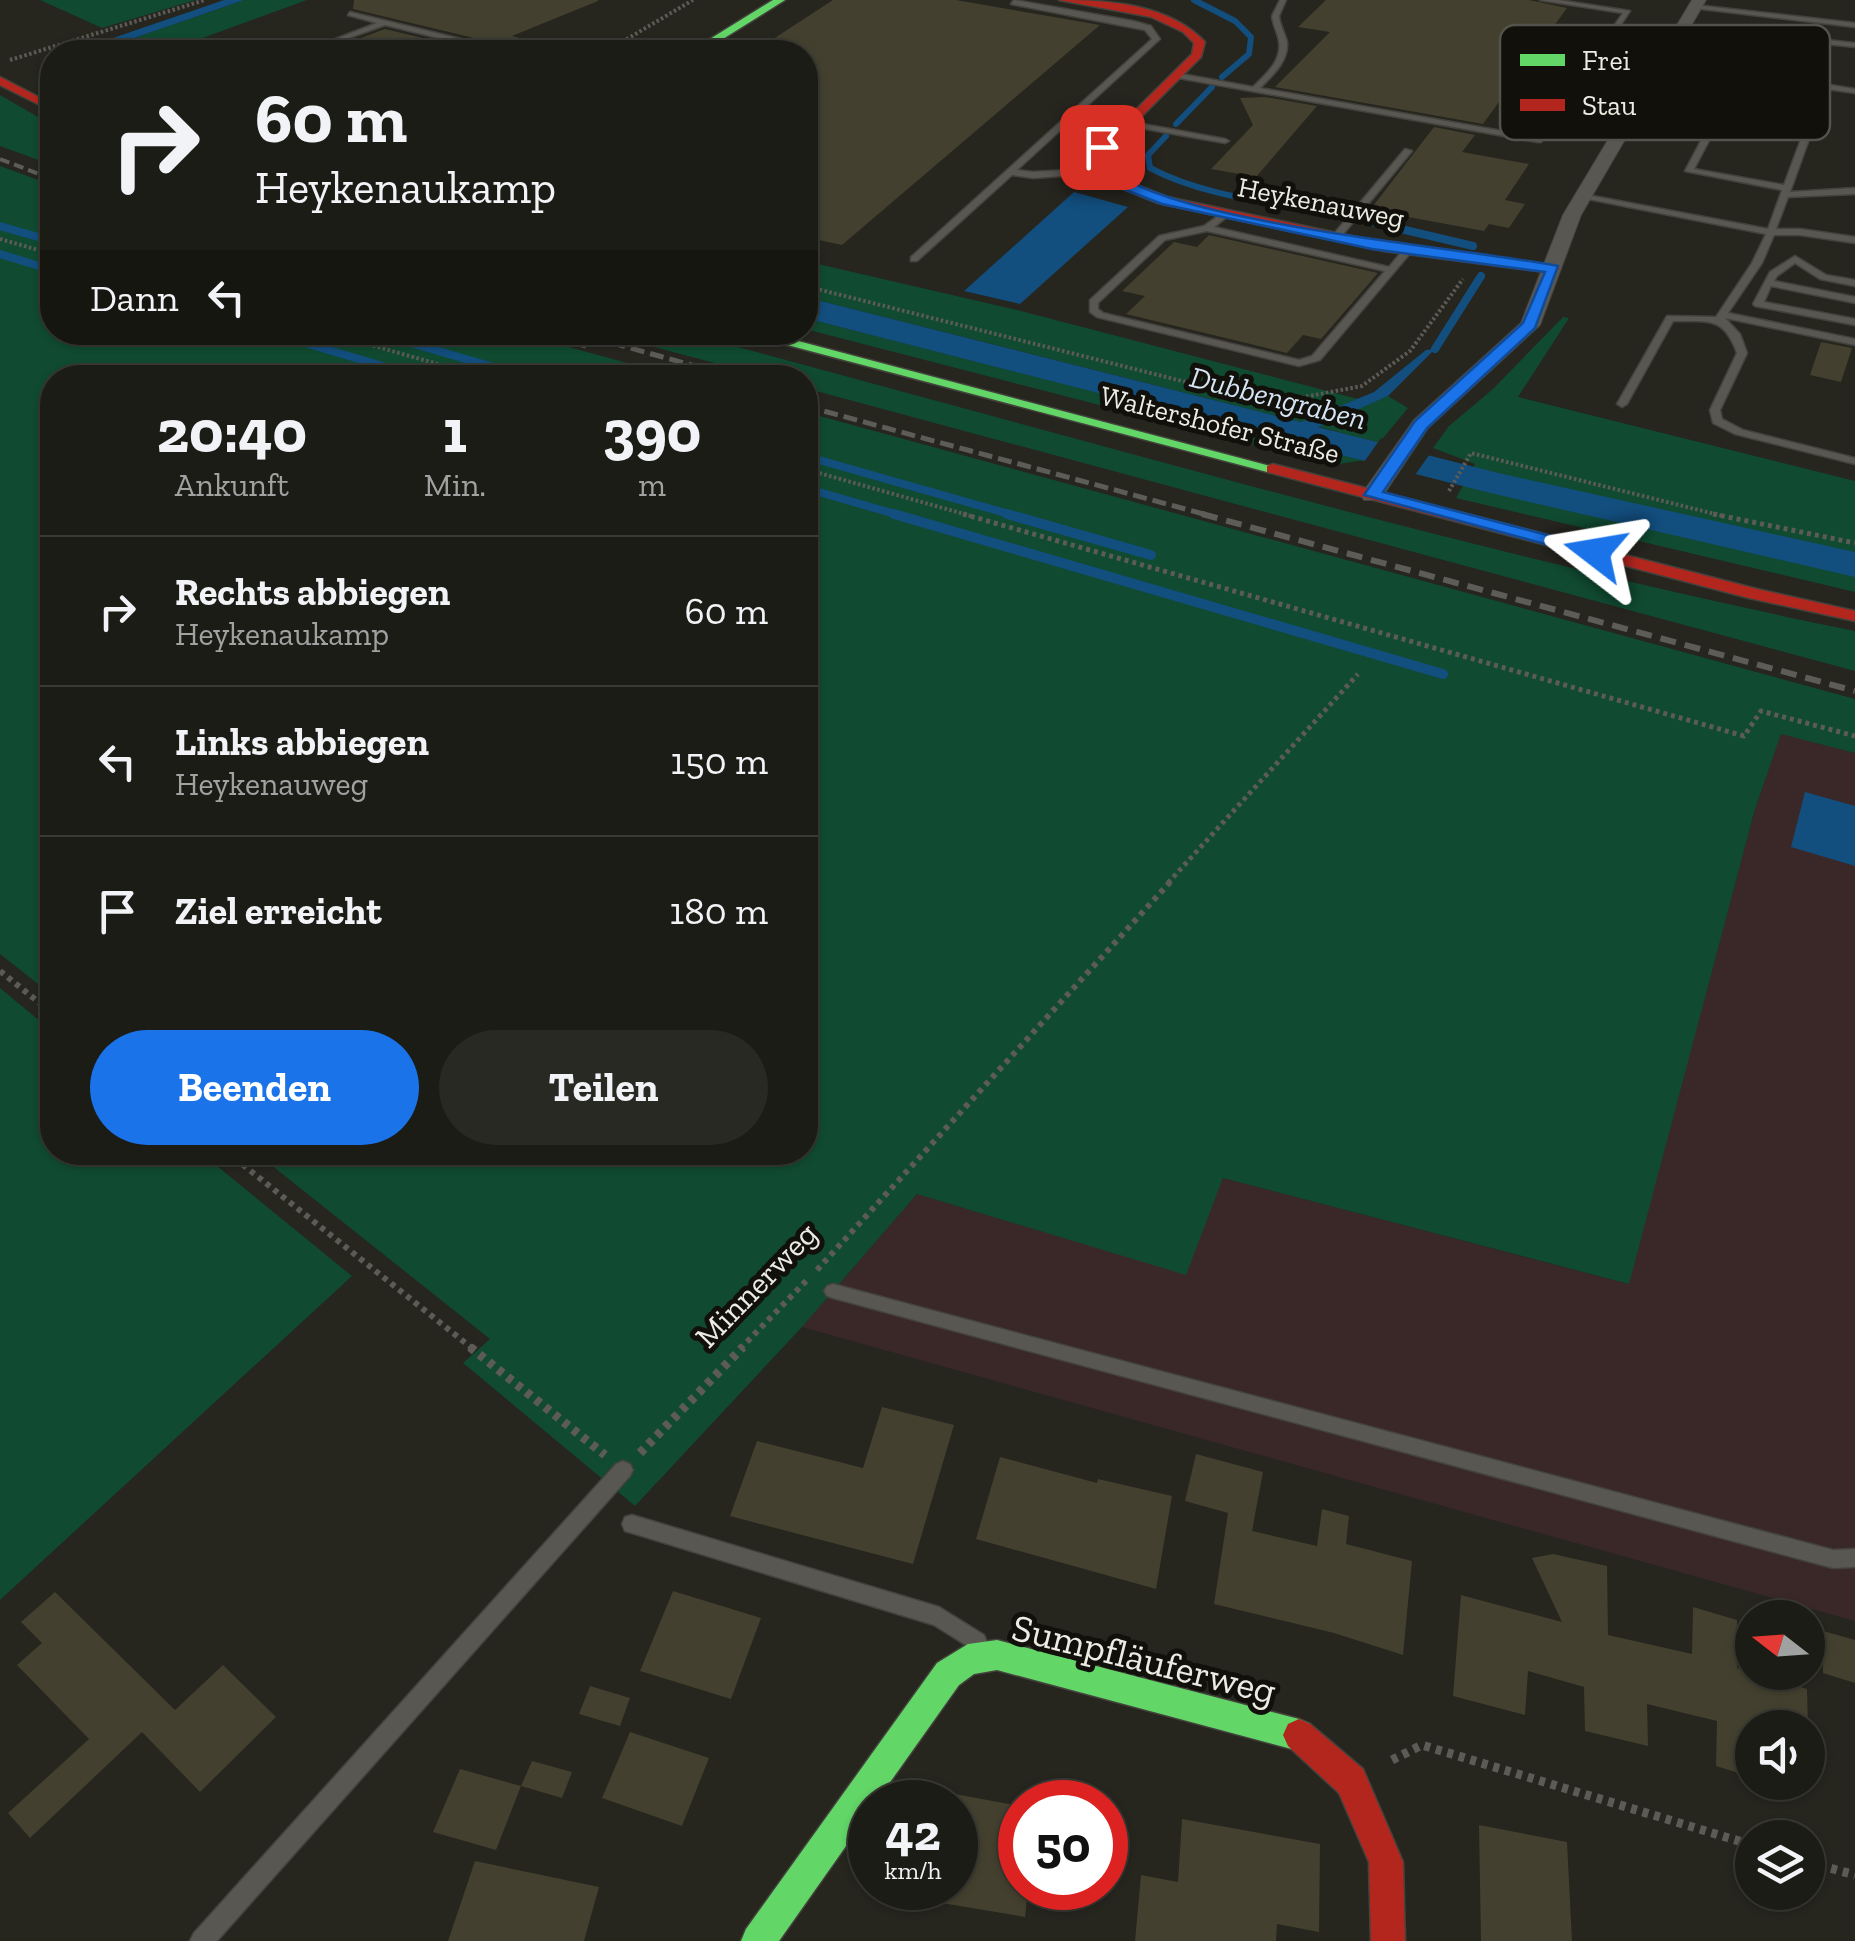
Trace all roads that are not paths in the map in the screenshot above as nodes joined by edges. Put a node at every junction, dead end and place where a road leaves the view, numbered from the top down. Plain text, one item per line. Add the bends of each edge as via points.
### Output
1 (780, 0) edge
2 (1018, 0) edge
3 (1064, 0) edge
4 (1283, 0) edge
5 (1544, 0) edge
6 (1697, 2) edge
7 (1140, 6) edge
8 (350, 14) dead end
9 (382, 23) junction
10 (1619, 25) edge
11 (1684, 25) edge
12 (1855, 25) edge
13 (337, 40) edge
14 (454, 40) edge
15 (715, 40) edge
16 (1830, 42) edge
17 (1855, 45) edge
18 (3, 75) edge
19 (1176, 75) junction
20 (1830, 87) edge
21 (1255, 89) junction
22 (1855, 91) edge
23 (40, 100) edge
24 (1126, 122) junction
25 (1500, 133) edge
26 (1225, 140) dead end
27 (1616, 140) edge
28 (1706, 140) edge
29 (1805, 140) edge
30 (1408, 151) dead end
31 (1102, 170) junction
32 (1011, 172) junction
33 (1855, 191) edge
34 (1786, 192) junction
35 (1582, 197) junction
36 (1216, 221) junction
37 (1341, 232) junction
38 (1772, 232) junction
39 (1855, 240) edge
40 (1408, 251) junction
41 (1795, 259) junction
42 (914, 260) dead end
43 (1553, 269) junction
44 (1391, 270) junction
45 (1855, 273) edge
46 (1768, 283) junction
47 (1855, 284) edge
48 (1855, 300) edge
49 (1720, 318) junction
50 (1855, 322) edge
51 (1855, 342) edge
52 (794, 345) edge
53 (1622, 404) dead end
54 (1855, 462) edge
55 (1372, 495) junction
56 (1855, 616) edge
57 (833, 1291) dead end
58 (624, 1470) road end
59 (632, 1524) dead end
60 (1855, 1558) edge
61 (997, 1654) junction
62 (202, 1941) edge
63 (758, 1941) edge
64 (1388, 1941) edge

1 - 15 street
2 - 32 lane via 1130,22 1156,39
3 - 7 street
4 - 21 lane via 1274,21 1284,52
5 - 10 lane via 1628,12
6 - 11 street
6 - 12 lane
7 - 19 street via 1198,36 1201,48
8 - 9 lane
9 - 13 lane
9 - 14 lane
16 - 17 lane
18 - 23 street
19 - 21 lane
19 - 24 street
20 - 22 lane
21 - 25 lane
24 - 26 lane
24 - 31 street via 1098,153
27 - 35 street
28 - 34 lane via 1690,171
29 - 34 lane
30 - 37 lane
31 - 32 lane
31 - 36 street, Heykenauweg via 1139,194
32 - 42 lane
33 - 34 lane
34 - 38 lane
35 - 38 lane
35 - 43 street
36 - 37 street, Heykenauweg
36 - 44 lane
36 - 44 lane via 1162,238 1093,310 1298,363 1316,358
37 - 40 street, Heykenauweg
38 - 39 lane
38 - 41 lane
38 - 49 lane
40 - 43 street, Heykenauweg
40 - 44 lane
41 - 45 lane
41 - 46 lane
41 - 47 lane via 1823,277
43 - 55 street via 1530,325 1434,412
46 - 48 lane
46 - 50 lane via 1758,304
49 - 51 lane
49 - 53 lane via 1670,318
49 - 54 lane via 1742,354 1715,410 1717,421
52 - 55 street, Waltershofer Straße
55 - 56 street, Waltershofer Straße
57 - 60 lane via 1833,1560
58 - 62 lane
59 - 61 lane via 939,1618
61 - 63 street, Sumpfläuferweg via 968,1658 948,1674
61 - 64 street, Sumpfläuferweg via 1295,1732 1351,1781 1386,1862

